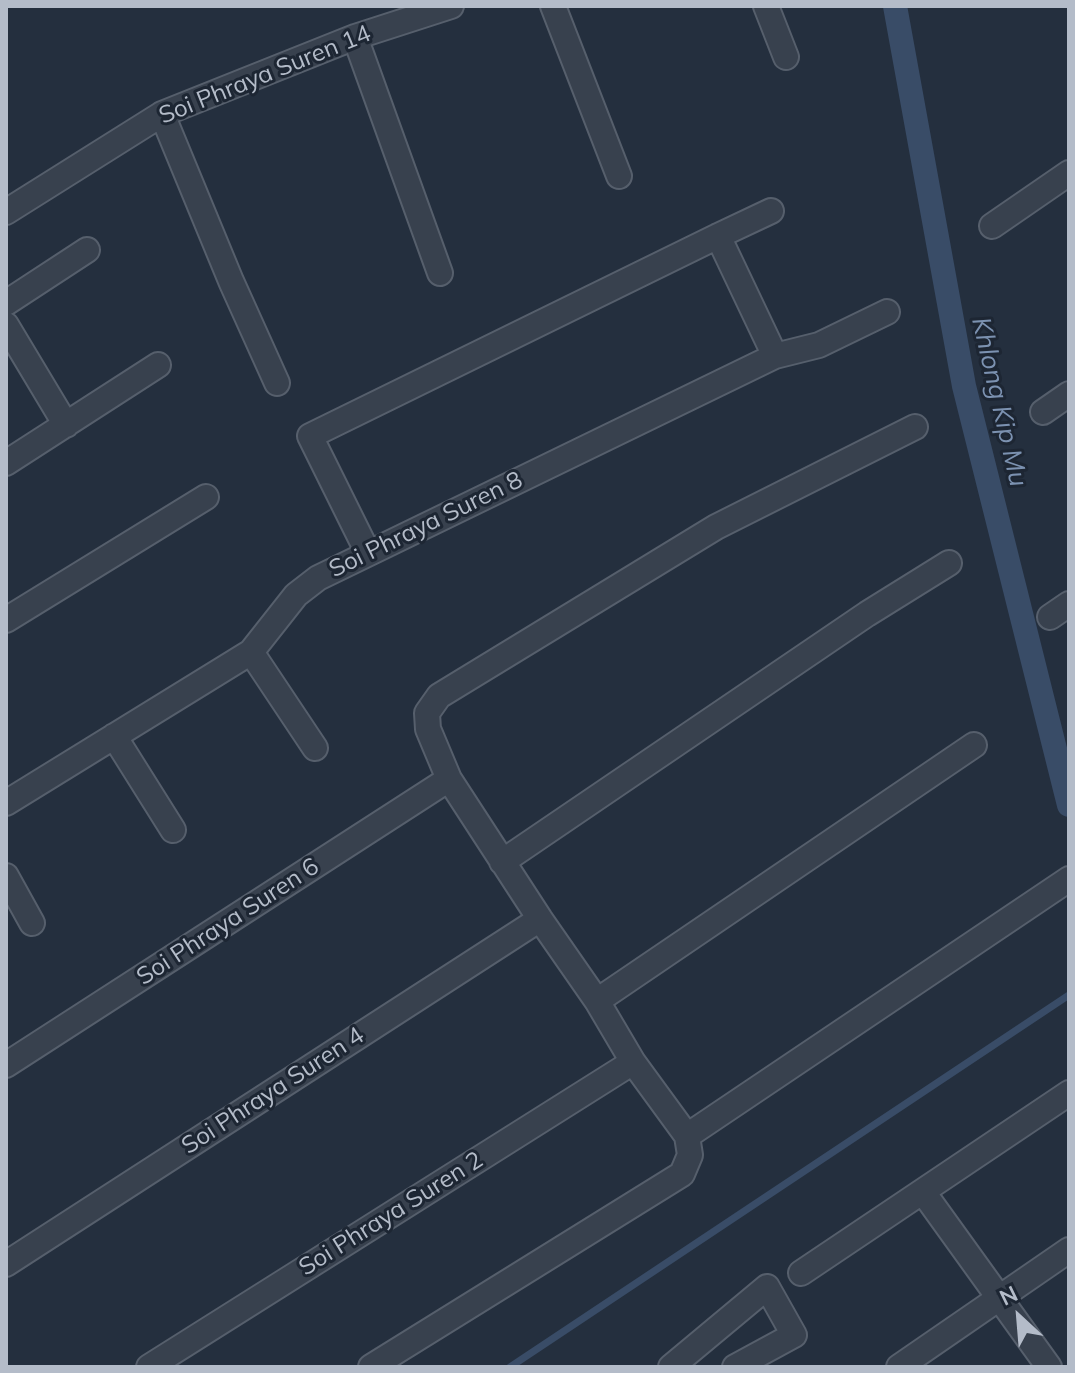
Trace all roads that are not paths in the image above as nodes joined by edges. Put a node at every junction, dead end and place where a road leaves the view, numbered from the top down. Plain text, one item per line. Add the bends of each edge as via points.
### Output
1 (451, 6) edge
2 (553, 6) edge
3 (766, 6) edge
4 (355, 37) junction
5 (786, 57) dead end
6 (162, 114) junction
7 (1069, 173) edge
8 (619, 176) dead end
9 (771, 211) dead end
10 (6, 212) edge
11 (992, 226) dead end
12 (718, 236) junction
13 (87, 250) dead end
14 (440, 273) dead end
15 (6, 303) edge
16 (887, 312) dead end
17 (6, 325) edge
18 (775, 356) junction
19 (158, 365) dead end
20 (277, 383) dead end
21 (1069, 394) edge
22 (1043, 412) dead end
23 (66, 425) junction
24 (915, 427) dead end
25 (6, 463) edge
26 (206, 497) dead end
27 (368, 553) junction
28 (949, 563) dead end
29 (6, 620) edge
30 (251, 652) junction
31 (114, 736) junction
32 (974, 745) dead end
33 (315, 748) dead end
34 (449, 779) junction
35 (6, 803) edge
36 (173, 830) dead end
37 (502, 862) junction
38 (6, 876) edge
39 (1069, 879) edge
40 (540, 919) junction
41 (32, 923) dead end
42 (597, 1001) junction
43 (633, 1062) junction
44 (6, 1065) edge
45 (1069, 1093) edge
46 (687, 1136) junction
47 (923, 1192) junction
48 (1069, 1250) edge
49 (6, 1264) edge
50 (801, 1273) dead end
51 (999, 1298) junction
52 (157, 1365) edge
53 (371, 1367) edge
54 (671, 1367) edge
55 (735, 1367) edge
56 (899, 1367) edge
57 (1049, 1367) edge

1 - 4 street, Soi Phraya Suren 14
2 - 8 street
3 - 5 street
4 - 6 street, Soi Phraya Suren 14
4 - 14 street
6 - 10 street, Soi Phraya Suren 14
6 - 20 street
7 - 11 street
9 - 12 street
12 - 18 street
12 - 27 street via 310,436
13 - 15 street
16 - 18 street, Soi Phraya Suren 8 via 819,345
17 - 23 street
18 - 27 street, Soi Phraya Suren 8
19 - 23 street
21 - 22 street
23 - 25 street
24 - 34 street via 716,527 439,696 427,713 428,729
26 - 29 street
27 - 30 street, Soi Phraya Suren 8 via 296,595
28 - 37 street
30 - 31 street, Soi Phraya Suren 8
30 - 33 street
31 - 35 street, Soi Phraya Suren 8
31 - 36 street
32 - 42 street
34 - 37 street
34 - 44 street, Soi Phraya Suren 6
37 - 40 street
38 - 41 street
39 - 46 street
40 - 42 street
40 - 49 street, Soi Phraya Suren 4
42 - 43 street
43 - 46 street
43 - 52 street, Soi Phraya Suren 2
45 - 47 street
46 - 53 street via 690,1155 682,1174
47 - 50 street
47 - 51 street
48 - 51 street
51 - 56 street
51 - 57 street
54 - 55 street via 767,1287 794,1335

